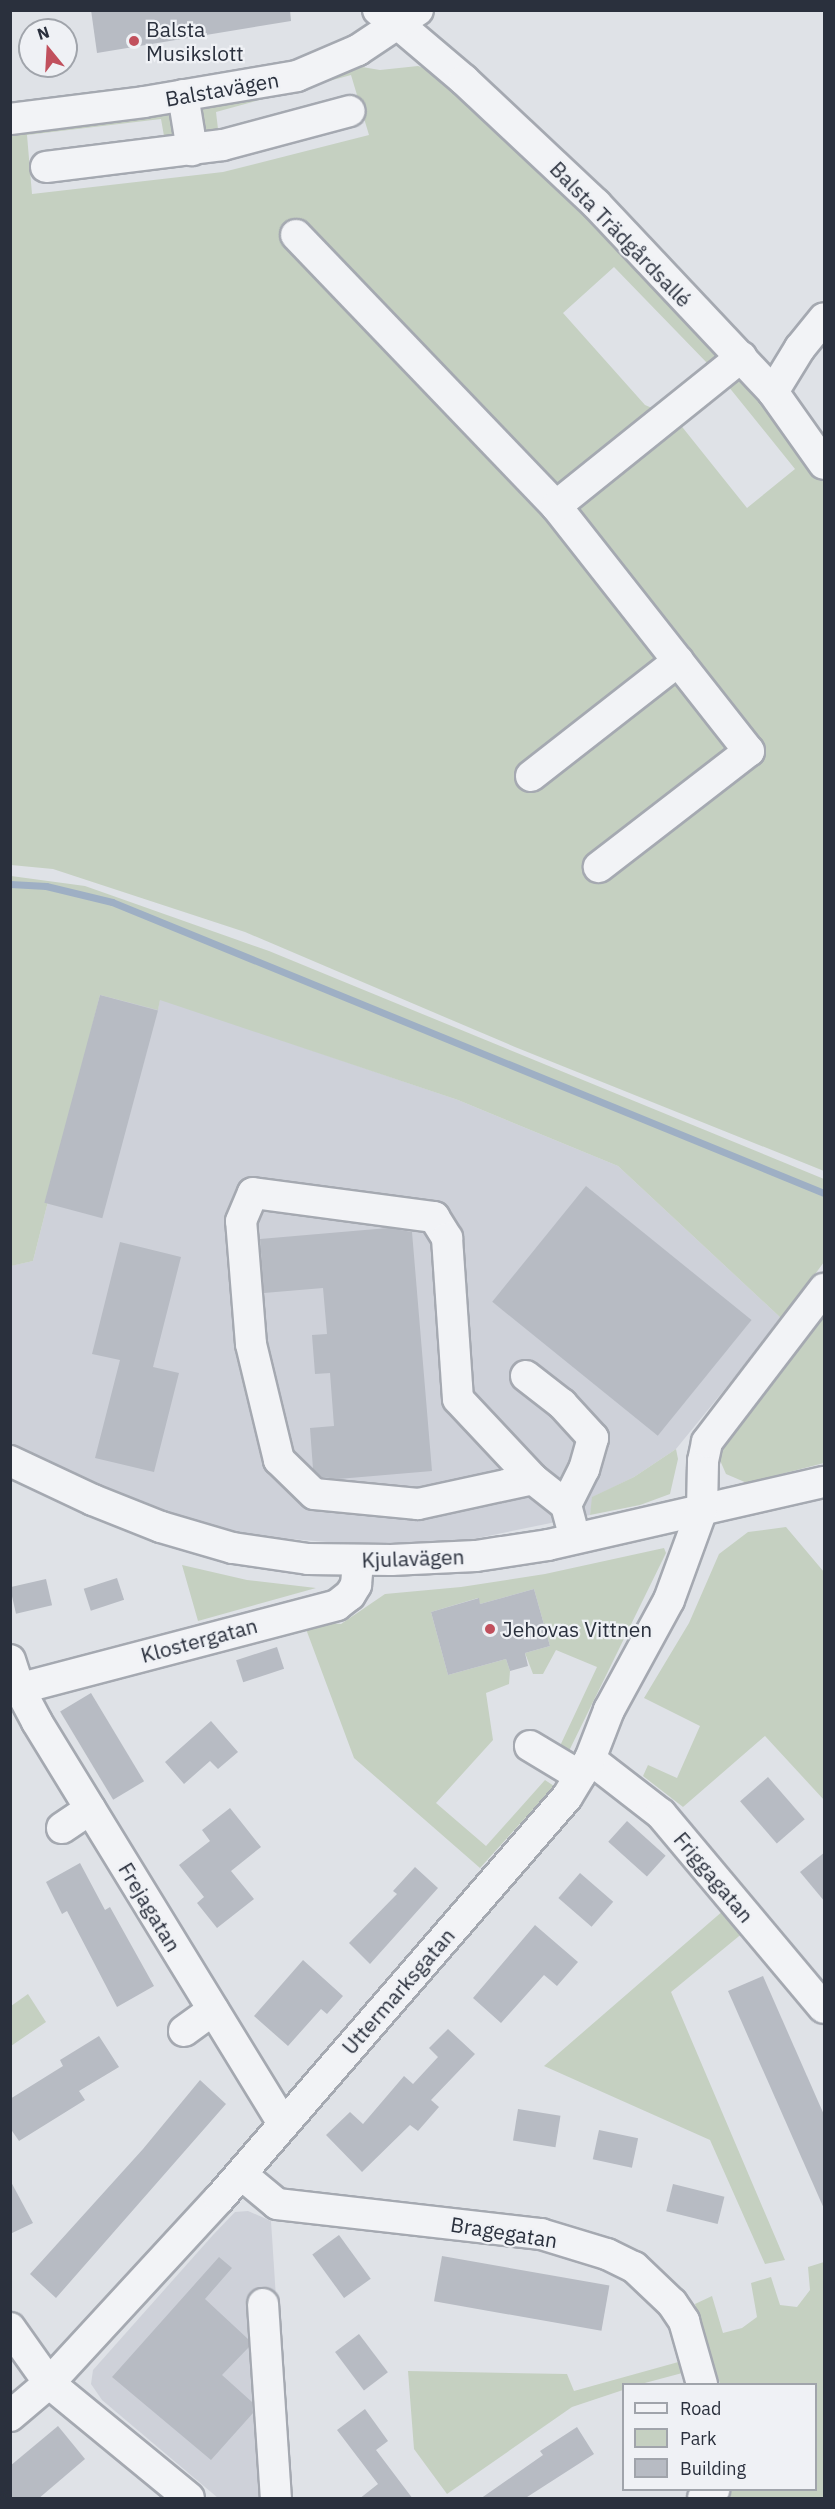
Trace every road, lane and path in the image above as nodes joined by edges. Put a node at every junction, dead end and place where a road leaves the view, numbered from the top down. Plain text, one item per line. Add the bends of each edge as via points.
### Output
1 (397, 14) edge
2 (183, 95) junction
3 (350, 111) dead end
4 (10, 119) edge
5 (192, 150) junction
6 (45, 167) dead end
7 (296, 235) dead end
8 (825, 318) edge
9 (741, 357) junction
10 (773, 392) junction
11 (825, 464) edge
12 (556, 507) junction
13 (678, 661) junction
14 (531, 776) dead end
15 (599, 867) dead end
16 (825, 1289) edge
17 (526, 1376) dead end
18 (10, 1461) edge
19 (533, 1479) junction
20 (825, 1482) edge
21 (566, 1505) junction
22 (702, 1510) junction
23 (575, 1539) junction
24 (358, 1560) junction
25 (10, 1660) edge
26 (15, 1690) edge
27 (531, 1746) dead end
28 (585, 1768) junction
29 (90, 1809) junction
30 (62, 1828) dead end
31 (825, 2008) edge
32 (213, 2010) junction
33 (184, 2031) dead end
34 (283, 2124) junction
35 (241, 2174) junction
36 (263, 2304) dead end
37 (10, 2328) edge
38 (49, 2383) junction
39 (701, 2383) edge
40 (10, 2416) edge
41 (189, 2499) edge
42 (276, 2499) edge

1 - 2 street, Balstavägen via 358,50 297,76
1 - 9 street, Balsta Trädgårdsallé via 596,204
2 - 4 street, Balstavägen
2 - 5 street
3 - 5 street
5 - 6 street
7 - 12 street
8 - 10 street via 800,348
9 - 10 street, Balsta Trädgårdsallé
9 - 12 street
10 - 11 street, Balsta Trädgårdsallé
12 - 13 street
13 - 14 street
13 - 15 street via 749,751
16 - 22 street via 707,1442
17 - 21 street via 562,1404 592,1438 584,1469
18 - 24 street, Kjulavägen via 161,1527 233,1548 308,1559
19 - 19 street via 458,1399 447,1238 434,1217 253,1193 241,1221 251,1344 279,1460 314,1494 418,1504
19 - 21 street
20 - 22 street, Kjulavägen
21 - 23 street
22 - 23 street, Kjulavägen
22 - 28 street, Uttermarksgatan via 669,1600 609,1710
23 - 24 street, Kjulavägen via 476,1556
24 - 26 street, Klostergatan via 356,1585 337,1605
25 - 26 street, Frejagatan
26 - 29 street, Frejagatan
27 - 28 street, Friggagatan
28 - 31 street, Friggagatan via 661,1815
28 - 34 street, Uttermarksgatan via 567,1797
29 - 30 street
29 - 32 street, Frejagatan
32 - 33 street
32 - 34 street, Frejagatan
34 - 35 street, Uttermarksgatan
35 - 38 street, Uttermarksgatan
35 - 39 street, Bragegatan via 277,2204 541,2234 607,2254 634,2267 672,2303 684,2321
36 - 42 street
37 - 38 street
38 - 40 street, Uttermarksgatan
38 - 41 street

